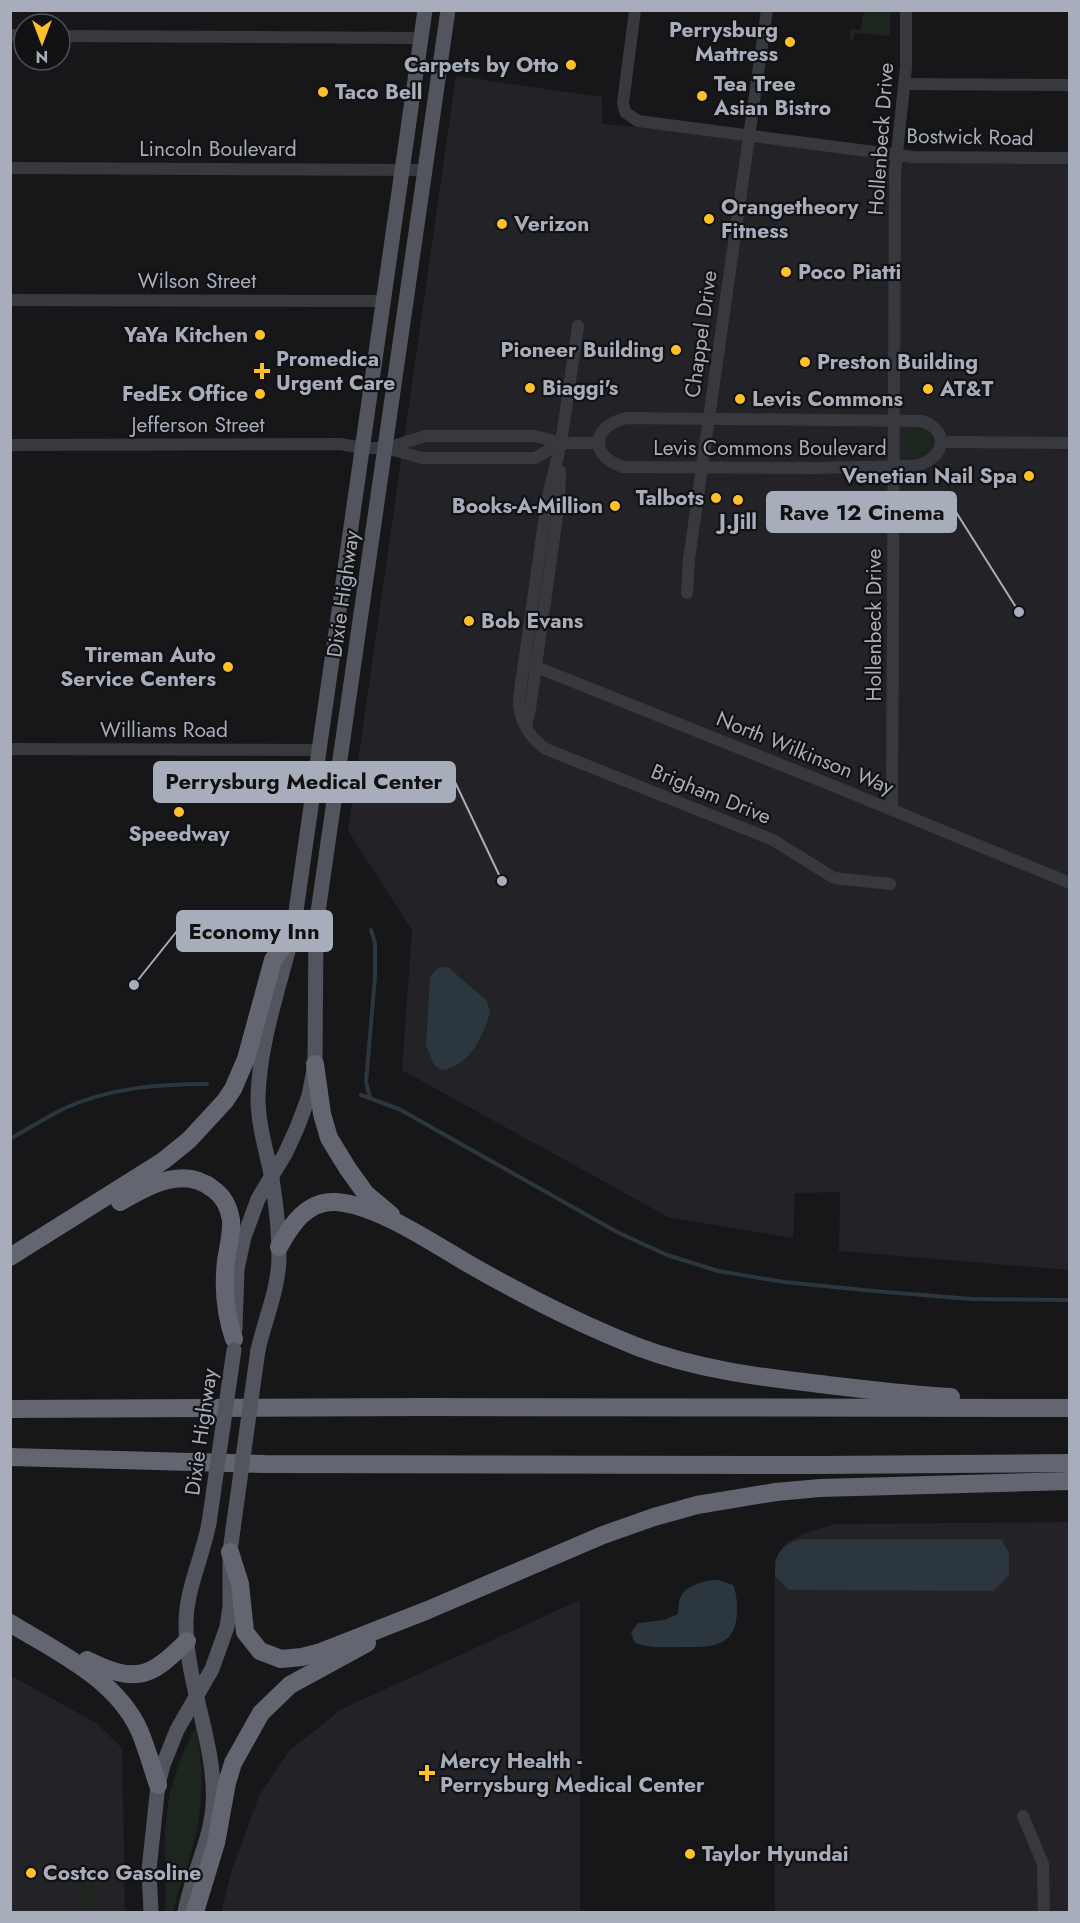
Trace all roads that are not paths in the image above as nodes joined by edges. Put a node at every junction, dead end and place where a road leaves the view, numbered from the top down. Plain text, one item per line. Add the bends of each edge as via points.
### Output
1 (425, 10) edge
2 (448, 10) edge
3 (635, 10) edge
4 (767, 10) edge
5 (906, 10) edge
6 (72, 36) edge
7 (421, 38) junction
8 (905, 84) junction
9 (1070, 85) edge
10 (749, 137) junction
11 (897, 156) junction
12 (1070, 158) edge
13 (10, 168) edge
14 (402, 170) junction
15 (425, 170) junction
16 (10, 300) edge
17 (383, 301) junction
18 (578, 326) dead end
19 (709, 418) junction
20 (894, 420) junction
21 (941, 442) junction
22 (561, 443) junction
23 (599, 443) junction
24 (1070, 443) edge
25 (10, 445) edge
26 (362, 448) junction
27 (386, 448) junction
28 (702, 467) junction
29 (894, 467) junction
30 (687, 593) dead end
31 (530, 665) junction
32 (10, 749) edge
33 (318, 750) junction
34 (892, 809) junction
35 (1070, 883) edge
36 (890, 884) dead end
37 (293, 932) junction
38 (315, 1064) junction
39 (272, 1177) junction
40 (409, 1229) junction
41 (279, 1247) junction
42 (10, 1257) edge
43 (10, 1268) edge
44 (234, 1344) junction
45 (1070, 1407) edge
46 (10, 1409) edge
47 (10, 1457) edge
48 (1070, 1463) edge
49 (265, 1464) junction
50 (10, 1467) edge
51 (1070, 1481) edge
52 (230, 1552) junction
53 (428, 1610) junction
54 (10, 1622) edge
55 (187, 1641) junction
56 (196, 1696) junction
57 (158, 1785) junction
58 (1023, 1816) dead end
59 (151, 1912) edge
60 (185, 1912) edge
61 (195, 1912) edge
62 (1044, 1912) edge

1 - 7 main road, Dixie Highway
2 - 15 main road, Dixie Highway
3 - 10 street, Bostwick Road via 623,94 625,112 645,123
4 - 10 street, Chappel Drive
5 - 8 street, Hollenbeck Drive
6 - 7 street
7 - 14 main road, Dixie Highway
8 - 9 street
8 - 11 street, Hollenbeck Drive
10 - 11 street, Bostwick Road
10 - 19 street, Chappel Drive
11 - 12 street, Bostwick Road
11 - 20 street, Hollenbeck Drive
13 - 14 street, Lincoln Boulevard
14 - 15 street, Lincoln Boulevard
14 - 17 main road, Dixie Highway
15 - 27 main road, Dixie Highway
16 - 17 street, Wilson Street
17 - 26 main road, Dixie Highway
18 - 22 street, Brigham Drive
19 - 20 street, Levis Commons Boulevard
19 - 23 street, Levis Commons Boulevard via 618,420 603,429
19 - 28 street, Chappel Drive
20 - 21 street, Levis Commons Boulevard via 928,423
20 - 29 street, Hollenbeck Drive
21 - 24 street
21 - 29 street, Levis Commons Boulevard via 938,453 924,464
22 - 23 street
22 - 27 street via 536,436 425,436
22 - 27 street via 536,458 422,458
22 - 31 street, Brigham Drive via 547,501
23 - 28 street, Levis Commons Boulevard via 605,458 623,467
25 - 26 street, Jefferson Street via 340,444
26 - 27 street, Jefferson Street
26 - 33 main road, Dixie Highway
27 - 38 main road, Dixie Highway via 316,926
28 - 29 street, Levis Commons Boulevard
28 - 30 street, Chappel Drive
29 - 34 street, Hollenbeck Drive
31 - 34 street, North Wilkinson Way
31 - 36 street, Brigham Drive via 520,713 530,736 546,749 773,840 834,878
32 - 33 street, Williams Road
33 - 37 main road, Dixie Highway
34 - 35 street, North Wilkinson Way
37 - 39 main road, Dixie Highway via 261,1056 258,1099 265,1155
37 - 42 highway via 273,960 246,1059 225,1101 163,1161
38 - 39 main road, Dixie Highway via 309,1096
38 - 40 highway via 329,1138 366,1194
39 - 41 main road, Dixie Highway
39 - 44 main road, Dixie Highway via 244,1237 237,1269
40 - 41 highway via 374,1213 333,1202 302,1213 290,1225
40 - 45 highway via 556,1311 680,1361 724,1371 838,1386
41 - 52 main road, Dixie Highway, bridge via 277,1278 258,1350
43 - 44 highway via 156,1183 177,1178 206,1182 229,1209 225,1281
44 - 55 main road, Dixie Highway, bridge via 205,1547 189,1597
45 - 46 highway
47 - 49 highway
48 - 49 highway
49 - 50 highway
51 - 53 highway via 820,1488 697,1505 603,1535
52 - 53 highway via 240,1584 245,1632 260,1651 281,1659 321,1652
52 - 56 main road, Dixie Highway via 227,1627 212,1669
53 - 61 highway via 290,1685 261,1713 232,1763 216,1843
54 - 55 highway via 106,1670 128,1675 152,1672
54 - 57 highway via 101,1680 140,1731
55 - 56 main road, Dixie Highway
56 - 57 main road, Dixie Highway via 177,1730
56 - 60 main road, Dixie Highway via 211,1770 213,1804 205,1851
57 - 59 main road, Dixie Highway via 149,1870
58 - 62 street via 1043,1864

